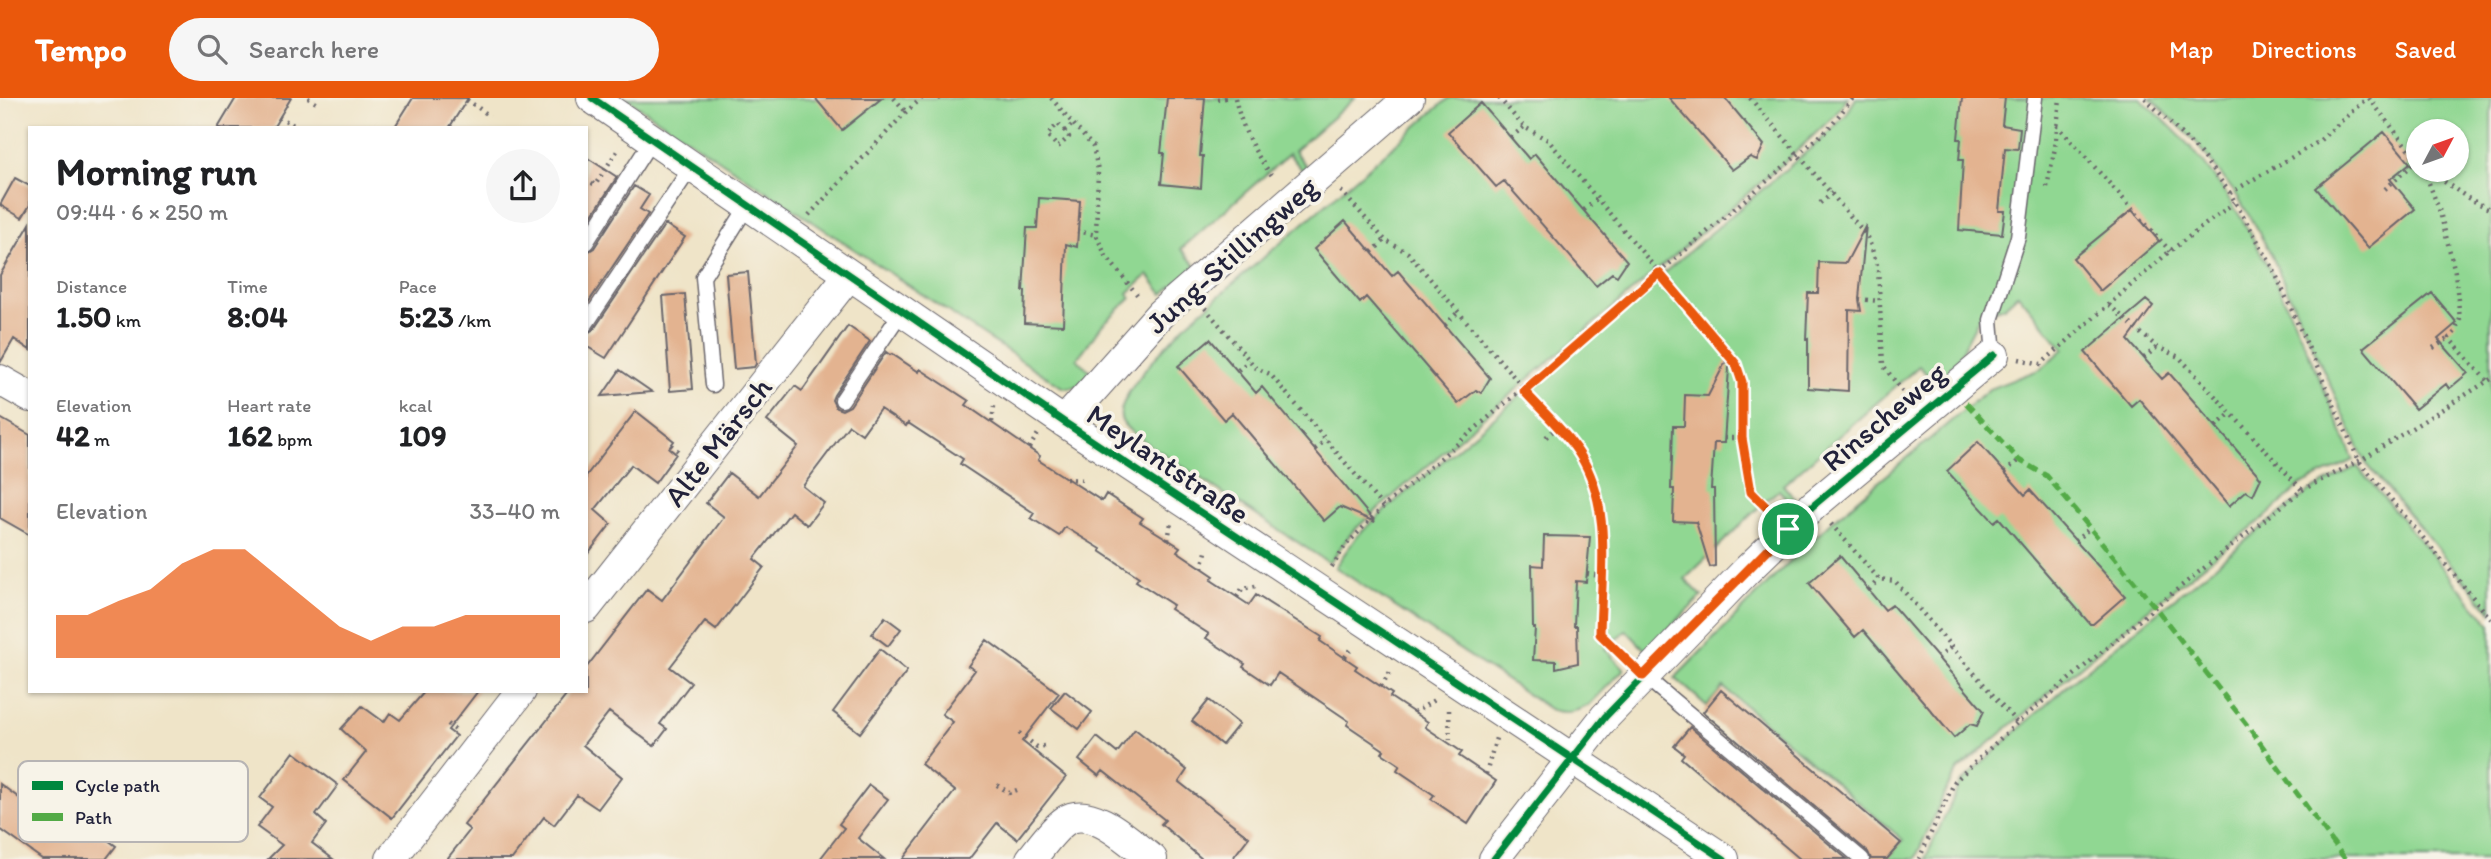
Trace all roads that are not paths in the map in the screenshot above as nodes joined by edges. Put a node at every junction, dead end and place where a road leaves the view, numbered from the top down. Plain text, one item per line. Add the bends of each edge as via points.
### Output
1 (592, 98) edge
2 (1409, 98) edge
3 (2035, 98) edge
4 (653, 138) junction
5 (692, 166) junction
6 (748, 205) junction
7 (588, 240) edge
8 (849, 275) junction
9 (902, 311) junction
10 (588, 321) edge
11 (1994, 355) joint
12 (0, 380) edge
13 (713, 385) dead end
14 (28, 396) edge
15 (842, 400) dead end
16 (1064, 422) junction
17 (588, 605) edge
18 (1643, 676) junction
19 (519, 693) edge
20 (1574, 758) junction
21 (391, 859) edge
22 (1031, 859) edge
23 (1152, 859) edge
24 (1494, 859) edge
25 (1724, 859) edge
26 (1862, 859) edge

1 - 4 street, Meylantstraße
2 - 16 street, Jung-Stillingweg via 1156,318
3 - 11 lane via 2018,237 1991,320
4 - 5 street, Meylantstraße
4 - 7 lane
5 - 6 street, Meylantstraße
5 - 10 lane
6 - 8 street, Meylantstraße
6 - 13 lane via 703,277
8 - 9 street, Meylantstraße
8 - 17 street, Alte Märsch
9 - 15 lane
9 - 16 street, Meylantstraße
11 - 18 street, Rinscheweg via 1788,529
12 - 14 street
16 - 20 street, Meylantstraße
18 - 20 street, Rinscheweg
18 - 26 lane
19 - 21 street
20 - 24 street, Rinscheweg
20 - 25 street, Meylantstraße
22 - 23 street via 1064,822 1075,817 1112,827

